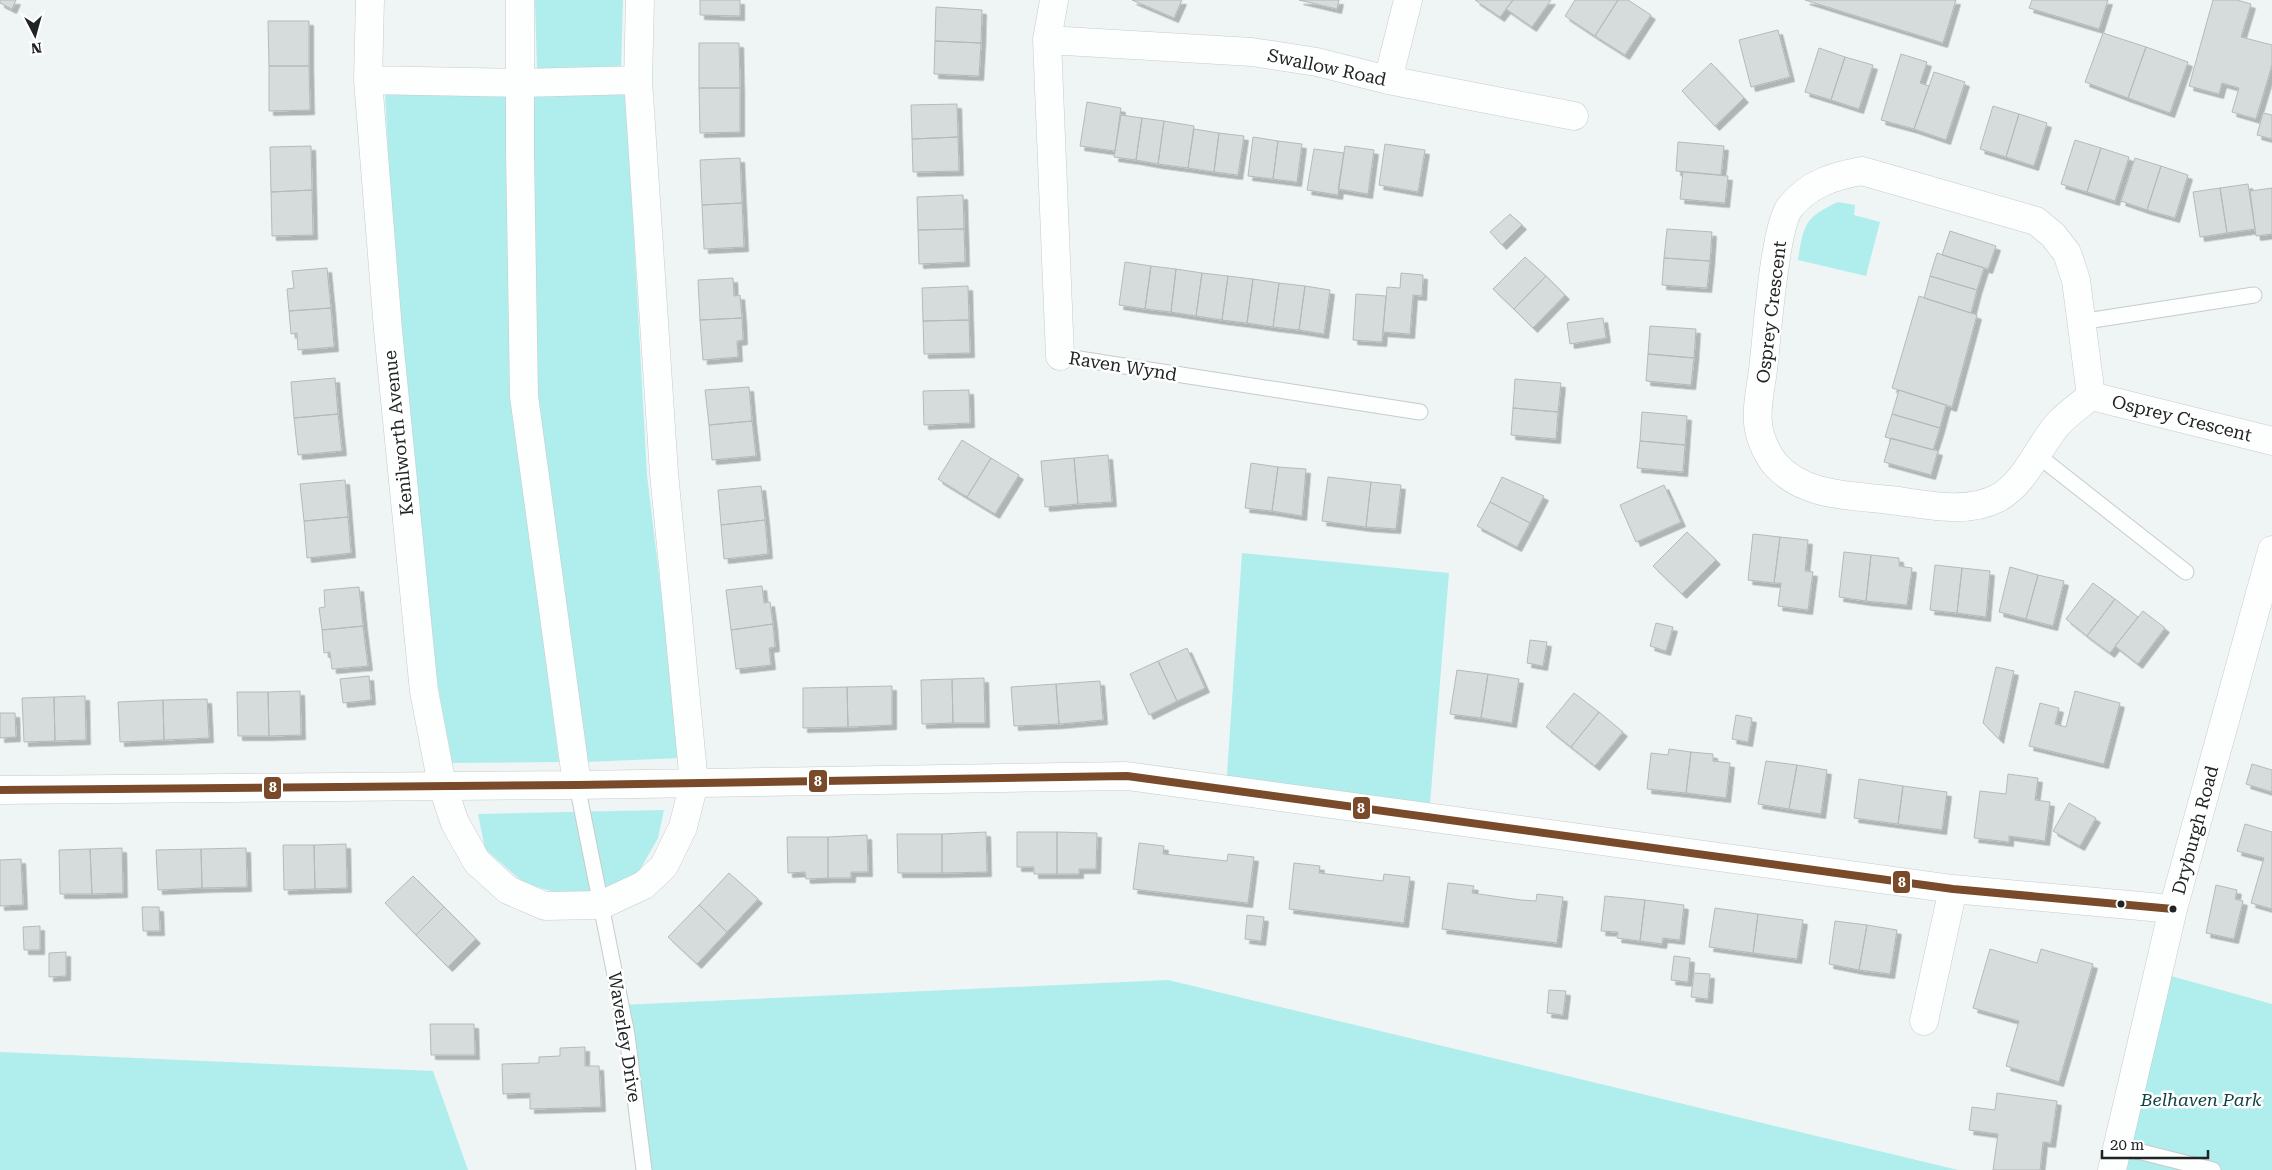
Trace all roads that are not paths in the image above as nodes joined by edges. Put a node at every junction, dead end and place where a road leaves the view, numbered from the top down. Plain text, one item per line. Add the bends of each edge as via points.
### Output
1 (370, 0) edge
2 (520, 0) edge
3 (640, 0) edge
4 (1054, 0) edge
5 (1408, 0) edge
6 (1048, 40) junction
7 (368, 80) junction
8 (638, 80) junction
9 (1388, 80) junction
10 (521, 83) junction
11 (1574, 116) dead end
12 (2254, 295) dead end
13 (2080, 322) junction
14 (1060, 356) joint
15 (2091, 396) junction
16 (1420, 412) dead end
17 (2272, 441) edge
18 (2036, 454) junction
19 (2272, 550) edge
20 (2186, 572) dead end
21 (694, 783) junction
22 (442, 785) junction
23 (577, 785) junction
24 (0, 790) edge
25 (1953, 889) junction
26 (601, 904) junction
27 (2173, 908) junction
28 (1924, 1021) dead end
29 (2115, 1158) edge
30 (644, 1170) edge
31 (2213, 1170) edge

1 - 7 street, Kenilworth Avenue
2 - 10 street
3 - 8 street
4 - 6 street, Raven Wynd
5 - 9 street
6 - 9 street, Swallow Road via 1252,52 1317,62
6 - 14 street, Raven Wynd
7 - 10 street
7 - 22 street, Kenilworth Avenue via 388,330 424,691
8 - 10 street
8 - 21 street via 664,473
9 - 11 street, Swallow Road
10 - 23 street via 524,396
12 - 13 lane
13 - 15 street, Osprey Crescent
13 - 18 street, Osprey Crescent via 2076,280 2067,253 2053,234 2036,221 1862,171 1832,177 1807,190 1789,209 1778,243 1758,422 1762,442 1774,463 1792,480 1822,492 1951,508 1975,506 1998,498 2017,484
14 - 16 lane, Raven Wynd
15 - 17 street, Osprey Crescent
15 - 18 street, Osprey Crescent via 2058,425
18 - 20 lane
19 - 27 street, Dryburgh Road
21 - 23 street
21 - 25 street via 1127,776
21 - 26 street via 684,827 664,866 644,885
22 - 23 street
22 - 24 street
22 - 26 street via 455,823 477,862 508,890 545,906
23 - 26 lane, Waverley Drive
25 - 27 street
25 - 28 street
26 - 30 lane, Waverley Drive via 627,1035
27 - 29 street, Dryburgh Road
29 - 31 lane

